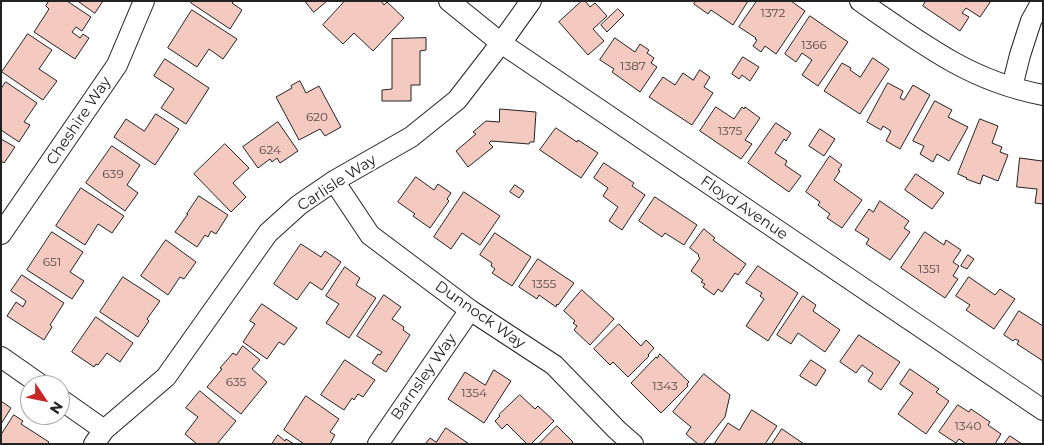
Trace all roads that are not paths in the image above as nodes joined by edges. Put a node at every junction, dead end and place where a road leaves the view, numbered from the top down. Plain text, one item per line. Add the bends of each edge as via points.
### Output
1 (144, 1) edge
2 (448, 1) edge
3 (530, 1) edge
4 (860, 1) edge
5 (1042, 1) edge
6 (501, 43) junction
7 (1012, 87) junction
8 (1043, 95) edge
9 (334, 181) junction
10 (1, 234) edge
11 (470, 310) junction
12 (1, 357) edge
13 (27, 375) edge
14 (70, 409) edge
15 (1043, 410) edge
16 (99, 437) edge
17 (378, 444) edge
18 (633, 444) edge

1 - 10 street, Cheshire Way via 117,64
2 - 6 street, Floyd Avenue
3 - 6 street, Carlisle Way
4 - 7 street via 953,62
5 - 7 street via 1031,21
6 - 9 street, Carlisle Way via 457,100 411,138
6 - 15 street, Floyd Avenue
7 - 8 street
9 - 11 street, Dunnock Way via 370,235
9 - 16 street, Carlisle Way via 299,205 268,233 166,377
11 - 17 street, Barnsley Way
11 - 18 street, Dunnock Way via 554,366
12 - 13 street
14 - 16 street

